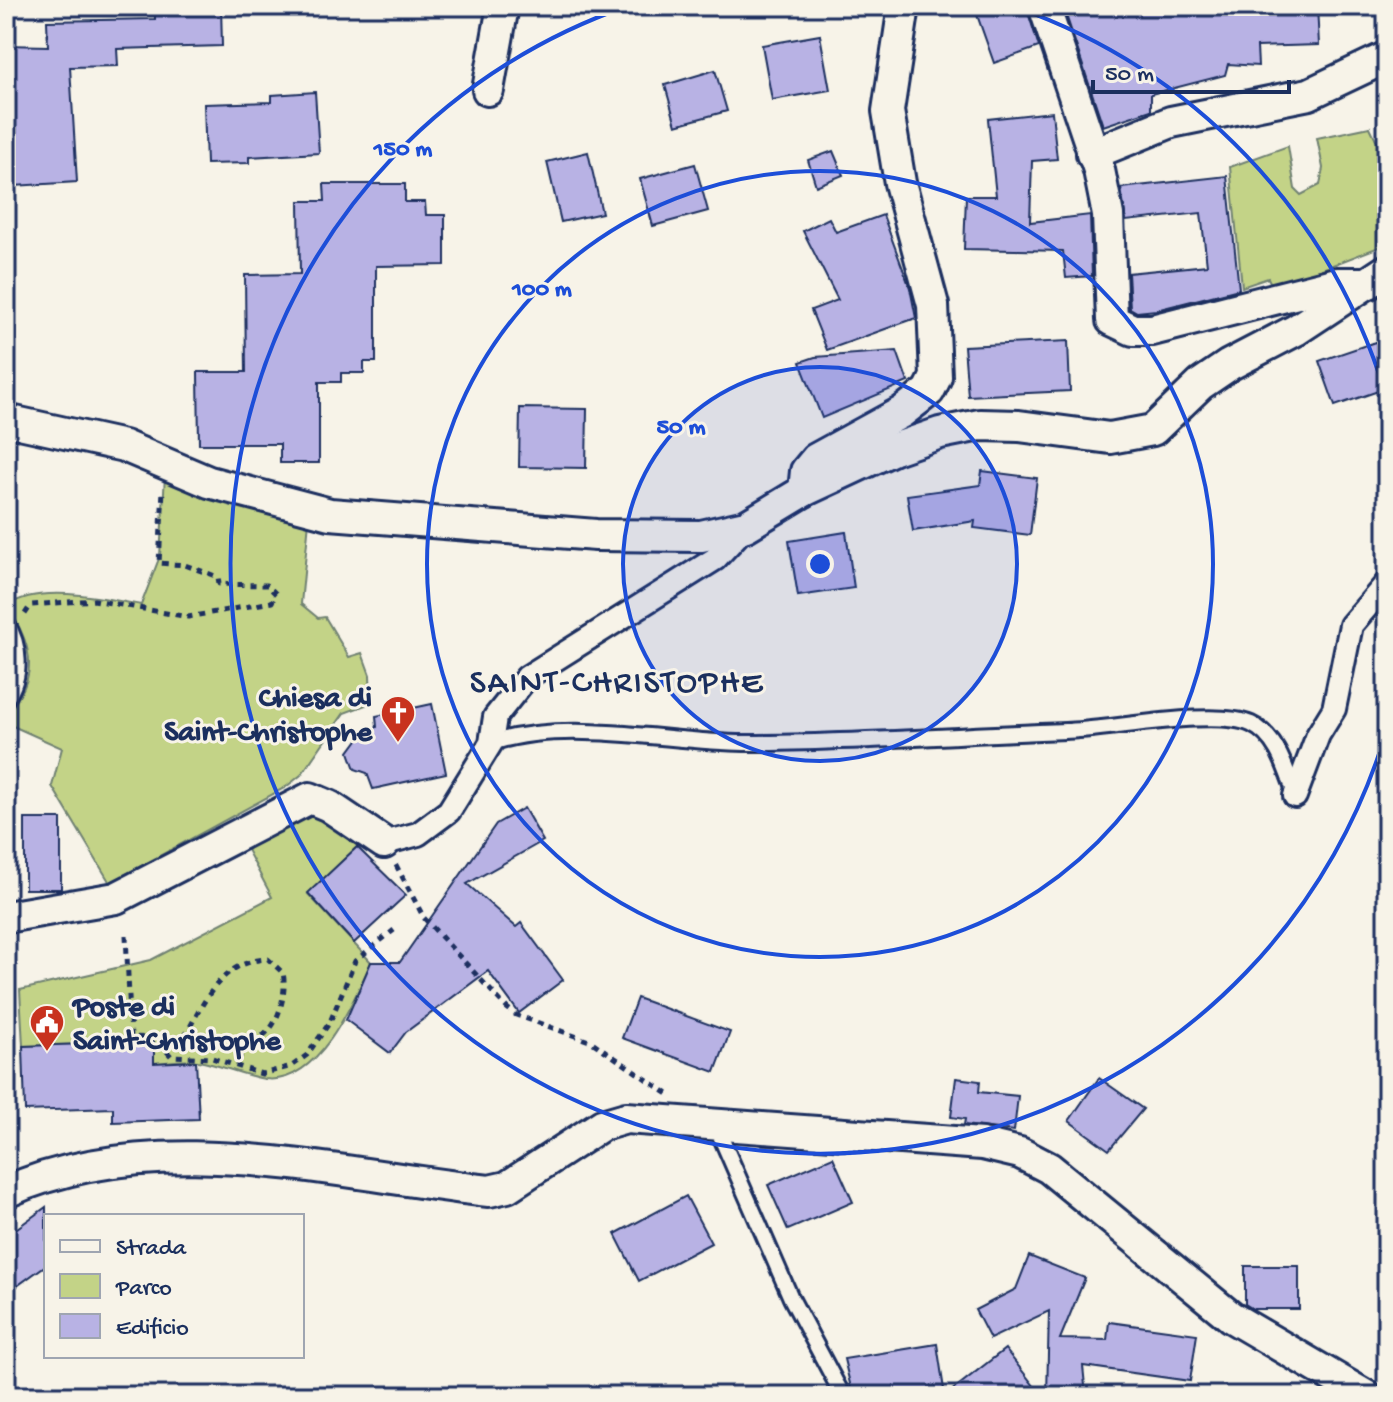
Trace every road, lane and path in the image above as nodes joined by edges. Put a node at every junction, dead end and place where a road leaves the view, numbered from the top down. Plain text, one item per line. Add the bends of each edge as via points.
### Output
1 (503, 6) edge
2 (904, 6) edge
3 (1044, 6) edge
4 (1387, 57) edge
5 (488, 90) dead end
6 (1092, 154) junction
7 (1381, 279) edge
8 (6, 420) edge
9 (166, 465) junction
10 (804, 491) junction
11 (746, 526) junction
12 (1387, 583) edge
13 (6, 622) edge
14 (27, 627) dead end
15 (6, 699) edge
16 (491, 743) junction
17 (1295, 796) joint
18 (384, 843) junction
19 (6, 917) edge
20 (394, 930) dead end
21 (126, 935) dead end
22 (162, 1046) junction
23 (237, 1064) junction
24 (670, 1095) dead end
25 (716, 1126) junction
26 (6, 1192) edge
27 (843, 1396) edge
28 (1366, 1396) edge

1 - 5 street
2 - 10 street via 888,111 900,183 933,305 936,377 929,391 902,412 816,459 806,471
3 - 6 street
4 - 6 street via 1309,94 1171,122
6 - 7 street via 1108,215 1109,309 1121,327 1152,330 1337,283
7 - 10 street via 1229,365 1153,430 1110,438 980,425 894,449
8 - 9 street via 124,446
9 - 11 street via 330,514 596,535 701,536
9 - 14 path via 159,563 185,565 218,577 219,584 267,585 276,594 272,602 188,617 94,600 60,600 31,605 25,613
10 - 11 street
11 - 16 street via 715,559 527,677 495,717
12 - 17 street via 1351,625 1334,709
13 - 15 lane via 17,647 18,670
16 - 17 lane via 510,737 607,732 763,742 1089,730 1222,718 1250,724 1267,735
16 - 18 street via 449,811 433,826
18 - 19 street via 310,798 116,898
18 - 24 path via 424,918 507,1008 592,1042
20 - 23 path via 355,961 330,1022 307,1055 280,1071 262,1074
21 - 22 path via 131,1037 155,1038
22 - 23 path via 171,1056
22 - 23 path via 185,1036 200,1004 223,977 256,959 268,959 283,973 285,992 271,1027 244,1046
25 - 26 street via 626,1118 602,1125 507,1187 489,1191 357,1172 168,1158 113,1163 29,1181
25 - 27 lane via 791,1298
25 - 28 street via 982,1144 1020,1153 1078,1188 1231,1317

